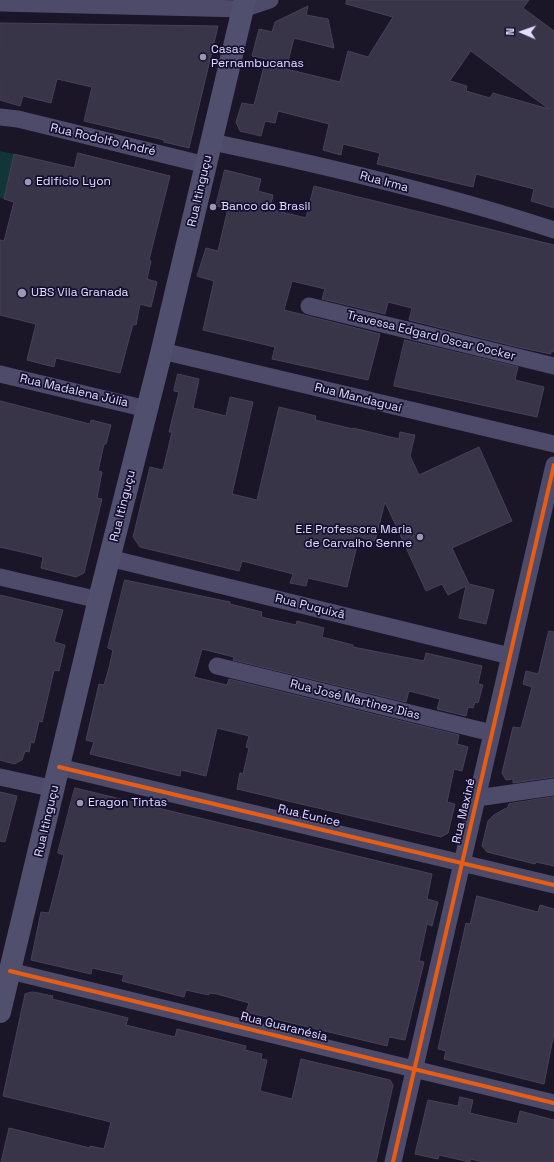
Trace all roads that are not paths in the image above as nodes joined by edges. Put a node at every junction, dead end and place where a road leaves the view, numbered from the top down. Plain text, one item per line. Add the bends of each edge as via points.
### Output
1 (270, 0) edge
2 (0, 4) edge
3 (244, 5) edge
4 (0, 117) edge
5 (212, 142) junction
6 (206, 165) junction
7 (554, 230) edge
8 (309, 306) dead end
9 (162, 351) junction
10 (554, 366) edge
11 (0, 374) edge
12 (148, 409) junction
13 (554, 444) edge
14 (554, 465) edge
15 (109, 558) junction
16 (0, 577) edge
17 (99, 600) junction
18 (510, 656) junction
19 (218, 666) dead end
20 (492, 733) junction
21 (59, 767) junction
22 (0, 777) edge
23 (554, 787) edge
24 (55, 789) junction
25 (478, 798) junction
26 (462, 862) junction
27 (554, 885) edge
28 (10, 970) junction
29 (0, 1012) edge
30 (415, 1069) junction
31 (554, 1103) edge
32 (393, 1162) edge

1 - 3 street
2 - 3 street
3 - 5 main road, Rua Itinguçu
4 - 6 street, Rua Rodolfo André via 18,119
5 - 6 main road, Rua Itinguçu
5 - 7 street, Rua Irma via 358,175 505,213
6 - 9 main road, Rua Itinguçu
8 - 10 street, Travessa Edgard Oscar Cocker
9 - 12 main road, Rua Itinguçu
9 - 13 street, Rua Mandaguaí
11 - 12 street, Rua Madalena Júlia
12 - 15 main road, Rua Itinguçu
14 - 18 street, Rua Maxiné
15 - 17 main road, Rua Itinguçu
15 - 18 street, Rua Puquixã
16 - 17 street
17 - 21 main road, Rua Itinguçu
18 - 20 street, Rua Maxiné
19 - 20 street, Rua José Martinez Dias
20 - 25 street, Rua Maxiné
21 - 24 main road, Rua Itinguçu
21 - 26 street, Rua Eunice
22 - 24 street
23 - 25 street
24 - 28 main road, Rua Itinguçu
25 - 26 street, Rua Maxiné
26 - 27 street, Rua Eunice
26 - 30 street, Rua Maxiné
28 - 29 main road, Rua Itinguçu
28 - 30 street, Rua Guaranésia
30 - 31 street, Rua Guaranésia
30 - 32 street, Rua Maxiné

